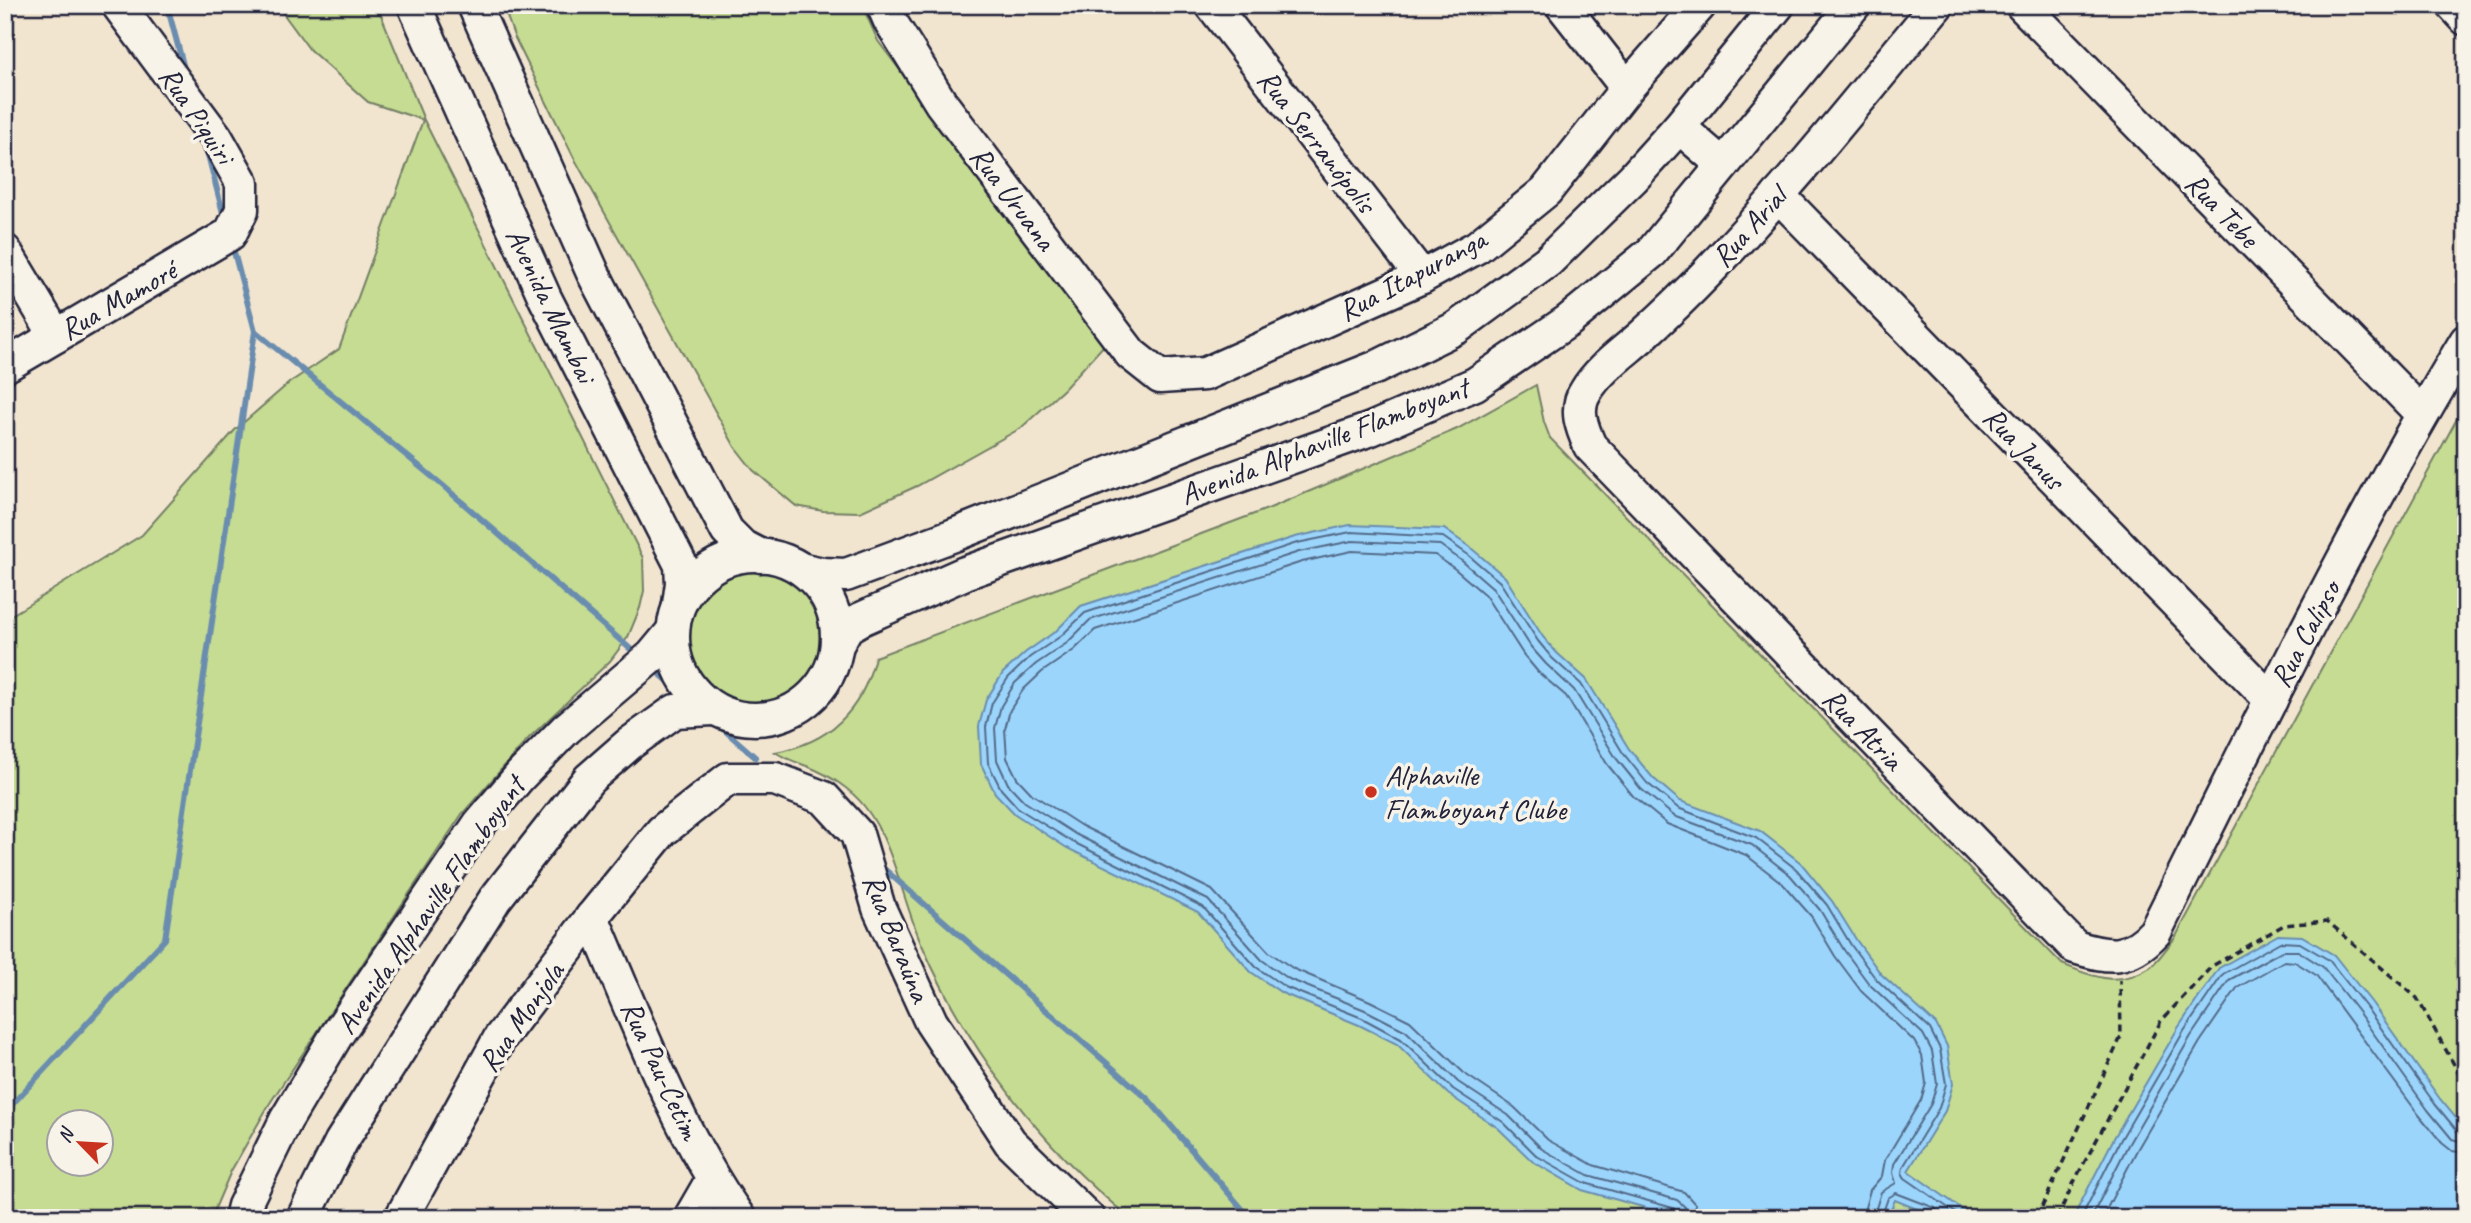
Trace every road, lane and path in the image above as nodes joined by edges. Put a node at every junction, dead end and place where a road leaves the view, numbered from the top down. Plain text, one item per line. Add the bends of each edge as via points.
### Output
1 (118, 5) edge
2 (414, 5) edge
3 (474, 5) edge
4 (883, 5) edge
5 (1212, 5) edge
6 (1562, 5) edge
7 (1700, 5) edge
8 (1778, 5) edge
9 (1854, 5) edge
10 (1937, 5) edge
11 (2022, 5) edge
12 (2453, 5) edge
13 (2466, 19) edge
14 (1627, 88) junction
15 (1679, 127) junction
16 (1723, 166) junction
17 (1778, 195) junction
18 (230, 234) joint
19 (5, 251) edge
20 (1422, 277) junction
21 (55, 336) junction
22 (2466, 341) edge
23 (5, 366) edge
24 (1160, 377) joint
25 (2422, 414) junction
26 (1590, 446) joint
27 (761, 556) junction
28 (804, 570) junction
29 (676, 618) junction
30 (837, 645) junction
31 (2271, 700) junction
32 (713, 709) junction
33 (662, 831) joint
34 (592, 917) junction
35 (2120, 955) junction
36 (2466, 1086) edge
37 (712, 1180) junction
38 (241, 1218) edge
39 (303, 1218) edge
40 (401, 1218) edge
41 (690, 1218) edge
42 (739, 1218) edge
43 (1088, 1218) edge
44 (2037, 1218) edge
45 (2057, 1218) edge

1 - 18 street, Rua Piquiri via 216,137 242,183 242,210
2 - 29 street, Avenida Mambai via 545,298 681,565
3 - 27 street, Avenida Mambai via 593,273 720,519 742,546
4 - 24 street, Rua Uruana via 941,103 1131,354
5 - 20 street, Rua Serranópolis
6 - 14 street
7 - 14 street, Rua Itapuranga
8 - 15 street, Avenida Alphaville Flamboyant
9 - 16 street, Avenida Alphaville Flamboyant
10 - 17 street, Rua Arial
11 - 25 street, Rua Tebe
12 - 13 street
14 - 20 street, Rua Itapuranga via 1546,191 1477,247
15 - 16 street
15 - 28 street, Avenida Alphaville Flamboyant via 1548,261 1455,328 1377,367 906,553 846,575
16 - 30 street, Avenida Alphaville Flamboyant via 1652,252 1568,321 1475,384 1371,429 965,573 861,619 847,627
17 - 26 street, Rua Arial via 1709,271 1585,392 1581,426
17 - 31 street, Rua Janus
18 - 21 street, Rua Mamoré
19 - 21 street
20 - 24 street, Rua Itapuranga via 1205,374
21 - 23 street, Rua Mamoré
22 - 25 street, Rua Calipso
25 - 31 street, Rua Calipso
26 - 35 street, Rua Atria via 2055,929 2075,947 2101,956
27 - 28 street
27 - 29 street via 749,554 719,563 695,580
28 - 30 street via 823,591 835,618
29 - 32 street via 675,660 691,691
29 - 38 street, Avenida Alphaville Flamboyant via 652,656 566,729 480,823 286,1119
30 - 32 street via 829,673 812,696 791,711 769,719 740,719
31 - 35 street, Rua Calipso via 2155,932 2142,946
32 - 39 street, Avenida Alphaville Flamboyant via 675,711 589,779 488,911 341,1142
33 - 34 street, Rua Monjola
33 - 43 street, Rua Baraúna via 728,779 775,779 824,798 857,834 879,908 931,1022 1010,1142
34 - 37 street, Rua Pau-Cetim
34 - 40 street, Rua Monjola via 500,1038
35 - 44 path via 2121,1037
36 - 45 path via 2417,998 2327,921 2284,925 2212,966 2161,1021
37 - 41 street
37 - 42 street, Rua Pau-Cetim

